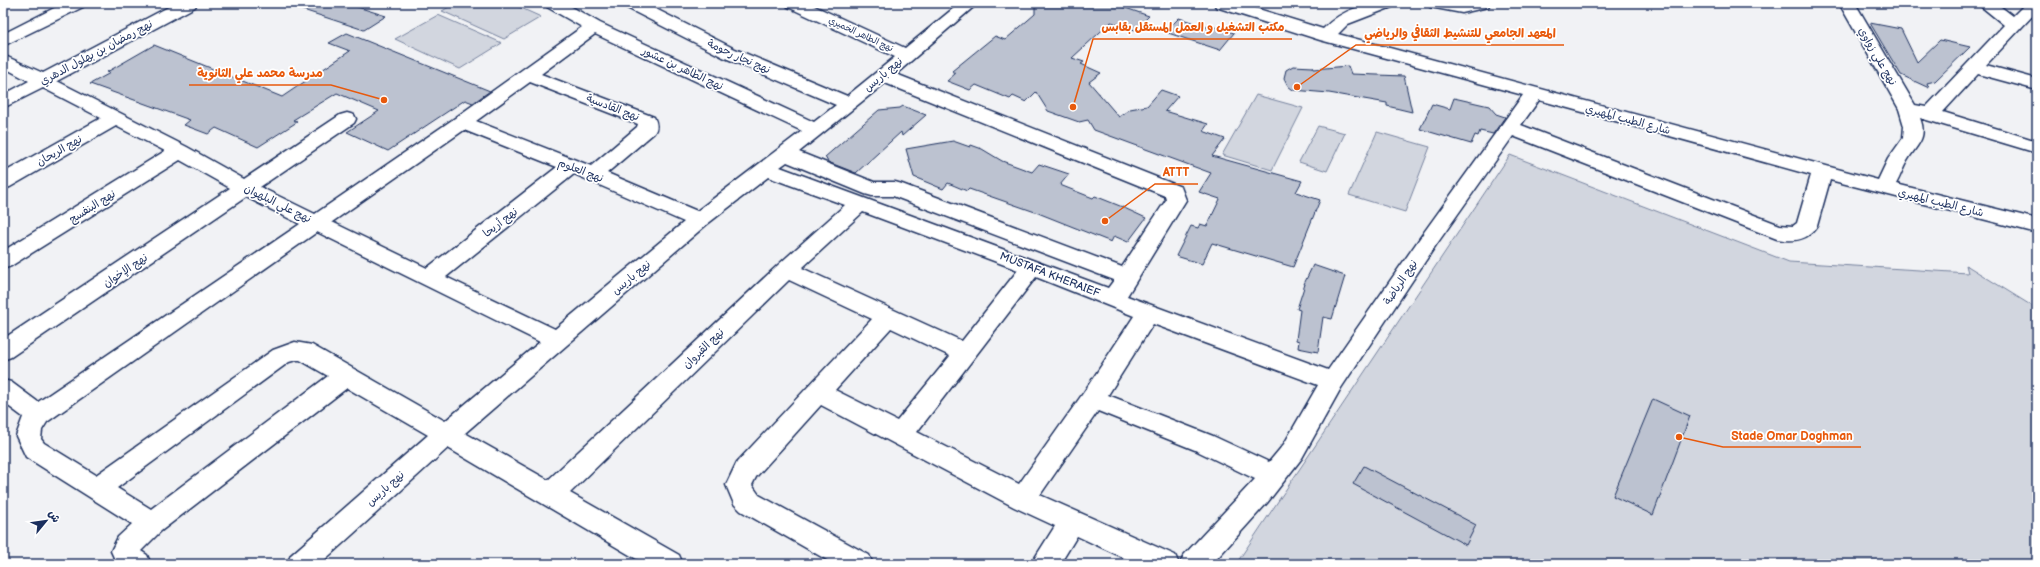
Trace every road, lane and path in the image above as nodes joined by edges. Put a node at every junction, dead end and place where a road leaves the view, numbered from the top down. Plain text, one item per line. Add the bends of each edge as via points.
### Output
1 (77, 3) edge
2 (189, 3) edge
3 (553, 3) edge
4 (631, 3) edge
5 (794, 3) edge
6 (1222, 3) edge
7 (1386, 3) edge
8 (1436, 3) edge
9 (1482, 3) edge
10 (1847, 3) edge
11 (1984, 3) edge
12 (2035, 3) edge
13 (963, 5) edge
14 (2015, 25) junction
15 (594, 27) junction
16 (1326, 36) junction
17 (3, 41) edge
18 (906, 55) junction
19 (3, 60) edge
20 (1975, 68) junction
21 (528, 75) junction
22 (882, 75) junction
23 (43, 81) junction
24 (2037, 85) edge
25 (1534, 93) junction
26 (3, 102) edge
27 (849, 104) junction
28 (1908, 109) junction
29 (1930, 114) junction
30 (115, 118) junction
31 (347, 119) dead end
32 (462, 122) junction
33 (1511, 128) junction
34 (815, 130) junction
35 (2037, 147) edge
36 (180, 151) junction
37 (785, 154) junction
38 (571, 166) junction
39 (766, 169) junction
40 (1822, 171) junction
41 (593, 174) junction
42 (3, 182) edge
43 (246, 188) junction
44 (1884, 188) junction
45 (859, 204) junction
46 (699, 220) junction
47 (318, 222) junction
48 (2037, 226) edge
49 (3, 261) edge
50 (1032, 267) junction
51 (786, 270) junction
52 (1128, 277) junction
53 (429, 278) junction
54 (1113, 299) junction
55 (1148, 313) junction
56 (888, 317) junction
57 (556, 340) junction
58 (3, 351) edge
59 (966, 353) junction
60 (346, 376) junction
61 (1333, 381) junction
62 (3, 389) edge
63 (818, 392) junction
64 (1093, 399) junction
65 (38, 415) junction
66 (446, 434) junction
67 (900, 435) junction
68 (1273, 476) junction
69 (96, 489) junction
70 (550, 494) junction
71 (1023, 499) junction
72 (1072, 522) junction
73 (152, 523) junction
74 (137, 564) edge
75 (301, 564) edge
76 (669, 564) edge
77 (859, 564) edge
78 (1045, 564) edge
79 (1165, 564) edge
80 (1194, 564) edge

1 - 17 street
2 - 23 street, نهج رمضان بن بهلول الدهري
3 - 15 street, نهج الطاهر بن عشور
4 - 27 street, نهج نجار رحومة via 729,53
5 - 18 street, نهج الطاهر الخميري
6 - 16 street, شارع الطيب المهيري
7 - 16 street via 1342,20
8 - 9 street via 1462,8
10 - 28 street, نهج علي زواوي
11 - 14 street
12 - 14 street
13 - 18 street, نهج باريس
14 - 20 street
15 - 21 street
15 - 34 street, نهج الطاهر بن عشور
16 - 25 street, شارع الطيب المهيري
18 - 22 street, نهج باريس
19 - 23 street, نهج علي البلهوان
20 - 24 street
20 - 29 street
21 - 32 street
21 - 41 street, نهج القادسية via 647,121 647,128
22 - 27 street, نهج باريس
22 - 52 street via 1174,192 1176,200
23 - 26 street, نهج رمضان بن بهلول الدهري
23 - 30 street, نهج علي البلهوان
25 - 33 street, نهج الرياضة
25 - 40 street, شارع الطيب المهيري
27 - 34 street, نهج باريس
28 - 29 street
28 - 44 street, نهج علي زواوي via 1914,126 1914,139 1898,159
29 - 35 street
30 - 36 street, نهج علي البلهوان
30 - 42 street, نهج الريحان
31 - 43 street, نهج الإخوان
32 - 38 street, نهج العلوم
32 - 47 street
33 - 40 street via 1777,232 1802,232 1807,226
33 - 61 street, نهج الرياضة via 1429,240
34 - 37 street, نهج باريس
36 - 43 street, نهج علي البلهوان
36 - 49 street, نهج البنفسج
37 - 39 street, نهج باريس
37 - 52 street via 872,189 895,189
38 - 41 street, نهج العلوم
38 - 53 street, نهج أريحا
39 - 45 street, MUSTAFA KHERAIEF
39 - 46 street, نهج باريس
40 - 44 street, شارع الطيب المهيري
41 - 46 street, نهج العلوم
43 - 47 street, نهج علي البلهوان
43 - 58 street, نهج الإخوان
44 - 48 street, شارع الطيب المهيري
45 - 50 street, MUSTAFA KHERAIEF
45 - 51 street, نهج القيروان
46 - 57 street, نهج باريس
47 - 53 street, نهج علي البلهوان
47 - 65 street
50 - 54 street, MUSTAFA KHERAIEF
50 - 59 street
51 - 56 street
51 - 70 street, نهج القيروان
52 - 54 street
53 - 57 street, نهج علي البلهوان
54 - 55 street, MUSTAFA KHERAIEF
55 - 61 street, MUSTAFA KHERAIEF
55 - 64 street
56 - 59 street
56 - 63 street
57 - 66 street, نهج باريس
59 - 67 street
60 - 66 street
60 - 69 street via 304,351 281,356
60 - 73 street
61 - 68 street, نهج الرياضة via 1292,451
62 - 65 street
63 - 67 street
63 - 77 street via 746,470 739,485 740,490 750,502
64 - 68 street via 1204,443
64 - 71 street
65 - 69 street via 27,433 28,442 56,465
66 - 70 street
66 - 75 street, نهج باريس
67 - 71 street
68 - 80 street, نهج الرياضة
69 - 73 street
70 - 76 street
71 - 72 street
72 - 78 street
72 - 79 street
73 - 74 street via 128,545 125,551

